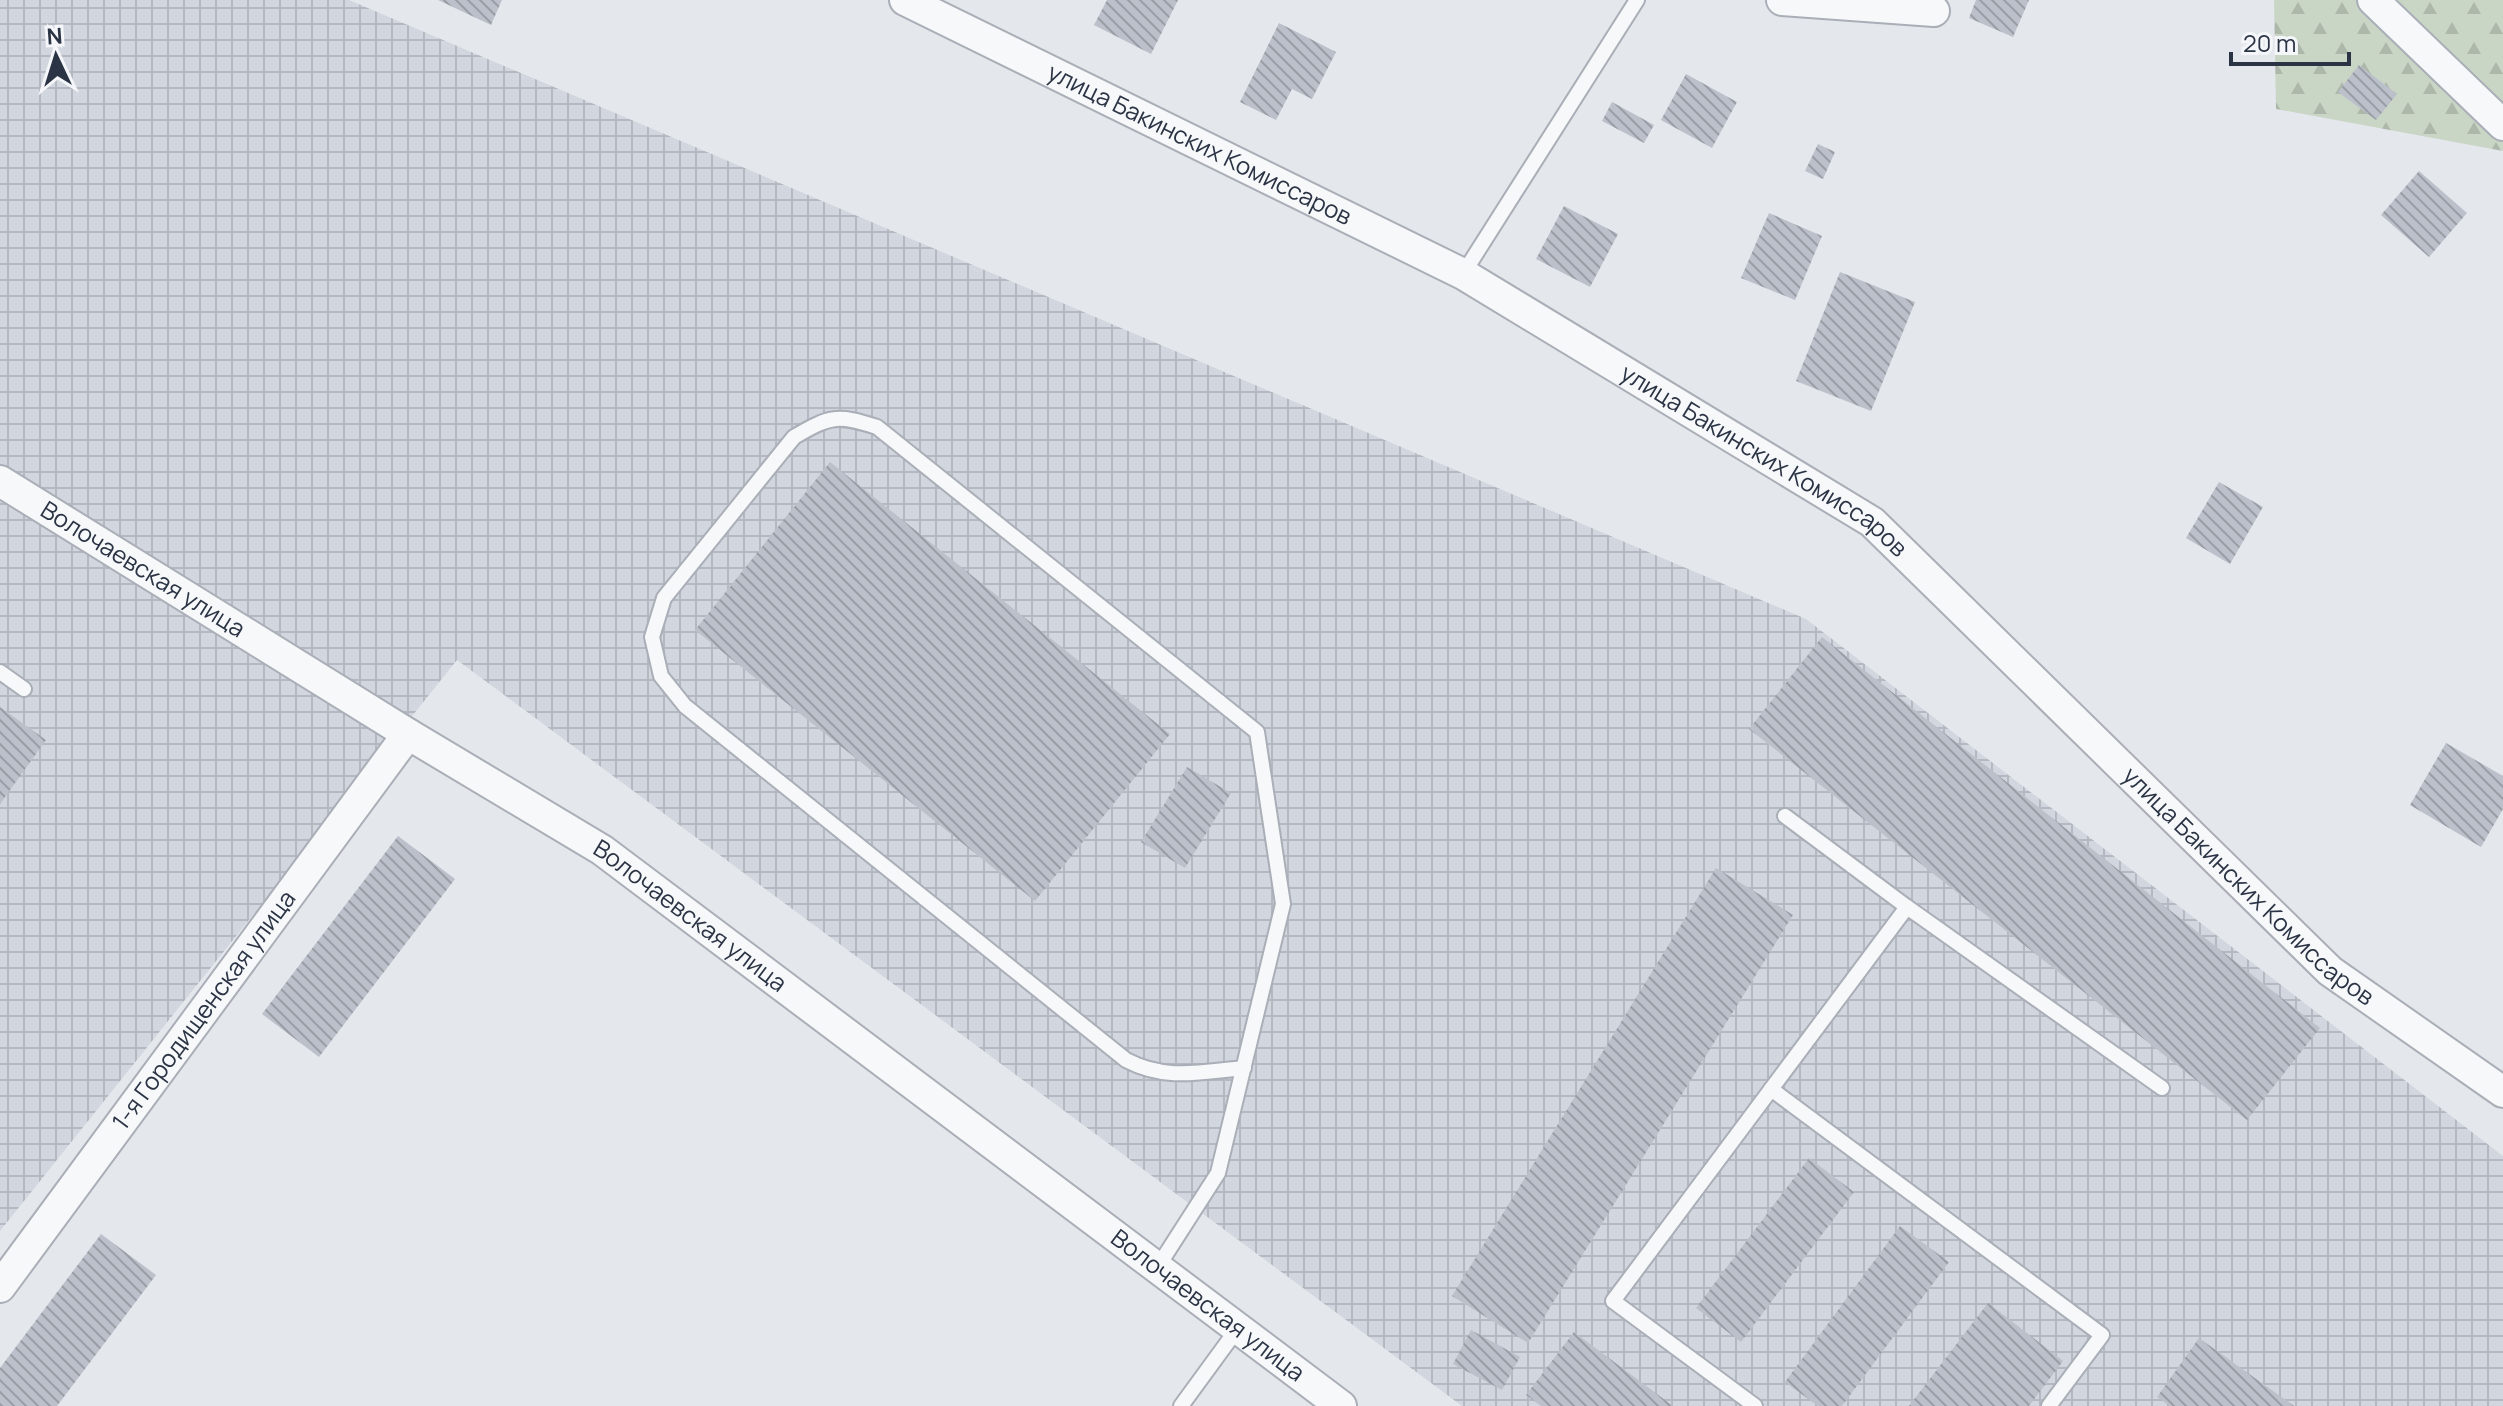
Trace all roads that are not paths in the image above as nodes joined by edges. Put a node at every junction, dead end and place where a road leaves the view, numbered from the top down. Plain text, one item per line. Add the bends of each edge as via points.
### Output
1 (905, 0) edge
2 (1637, 0) edge
3 (1782, 0) edge
4 (2373, 0) edge
5 (1934, 11) dead end
6 (2503, 125) edge
7 (1463, 274) junction
8 (0, 481) edge
9 (0, 672) edge
10 (24, 689) dead end
11 (408, 734) junction
12 (1785, 816) dead end
13 (1907, 907) junction
14 (1244, 1068) junction
15 (2162, 1088) dead end
16 (1771, 1089) junction
17 (2503, 1092) edge
18 (1157, 1268) junction
19 (0, 1287) edge
20 (1238, 1328) junction
21 (1181, 1406) edge
22 (1341, 1406) edge
23 (1755, 1406) edge
24 (2049, 1406) edge

1 - 7 street, улица Бакинских Комиссаров
2 - 7 lane
3 - 5 street
4 - 6 street
7 - 17 street, улица Бакинских Комиссаров via 1872,522 2330,971
8 - 11 street, Волочаевская улица
9 - 10 lane
11 - 18 street, Волочаевская улица via 602,850
11 - 19 street, 1-я Городищенская улица
12 - 13 lane
13 - 15 lane
13 - 16 lane
14 - 14 lane via 1283,904 1257,732 877,427 845,417 820,421 794,437 664,598 652,637 661,676 685,706 1126,1060 1159,1074
14 - 18 lane via 1218,1173
16 - 23 lane via 1613,1301
16 - 24 lane via 2102,1335
18 - 20 street, Волочаевская улица
20 - 21 lane
20 - 22 street, Волочаевская улица

